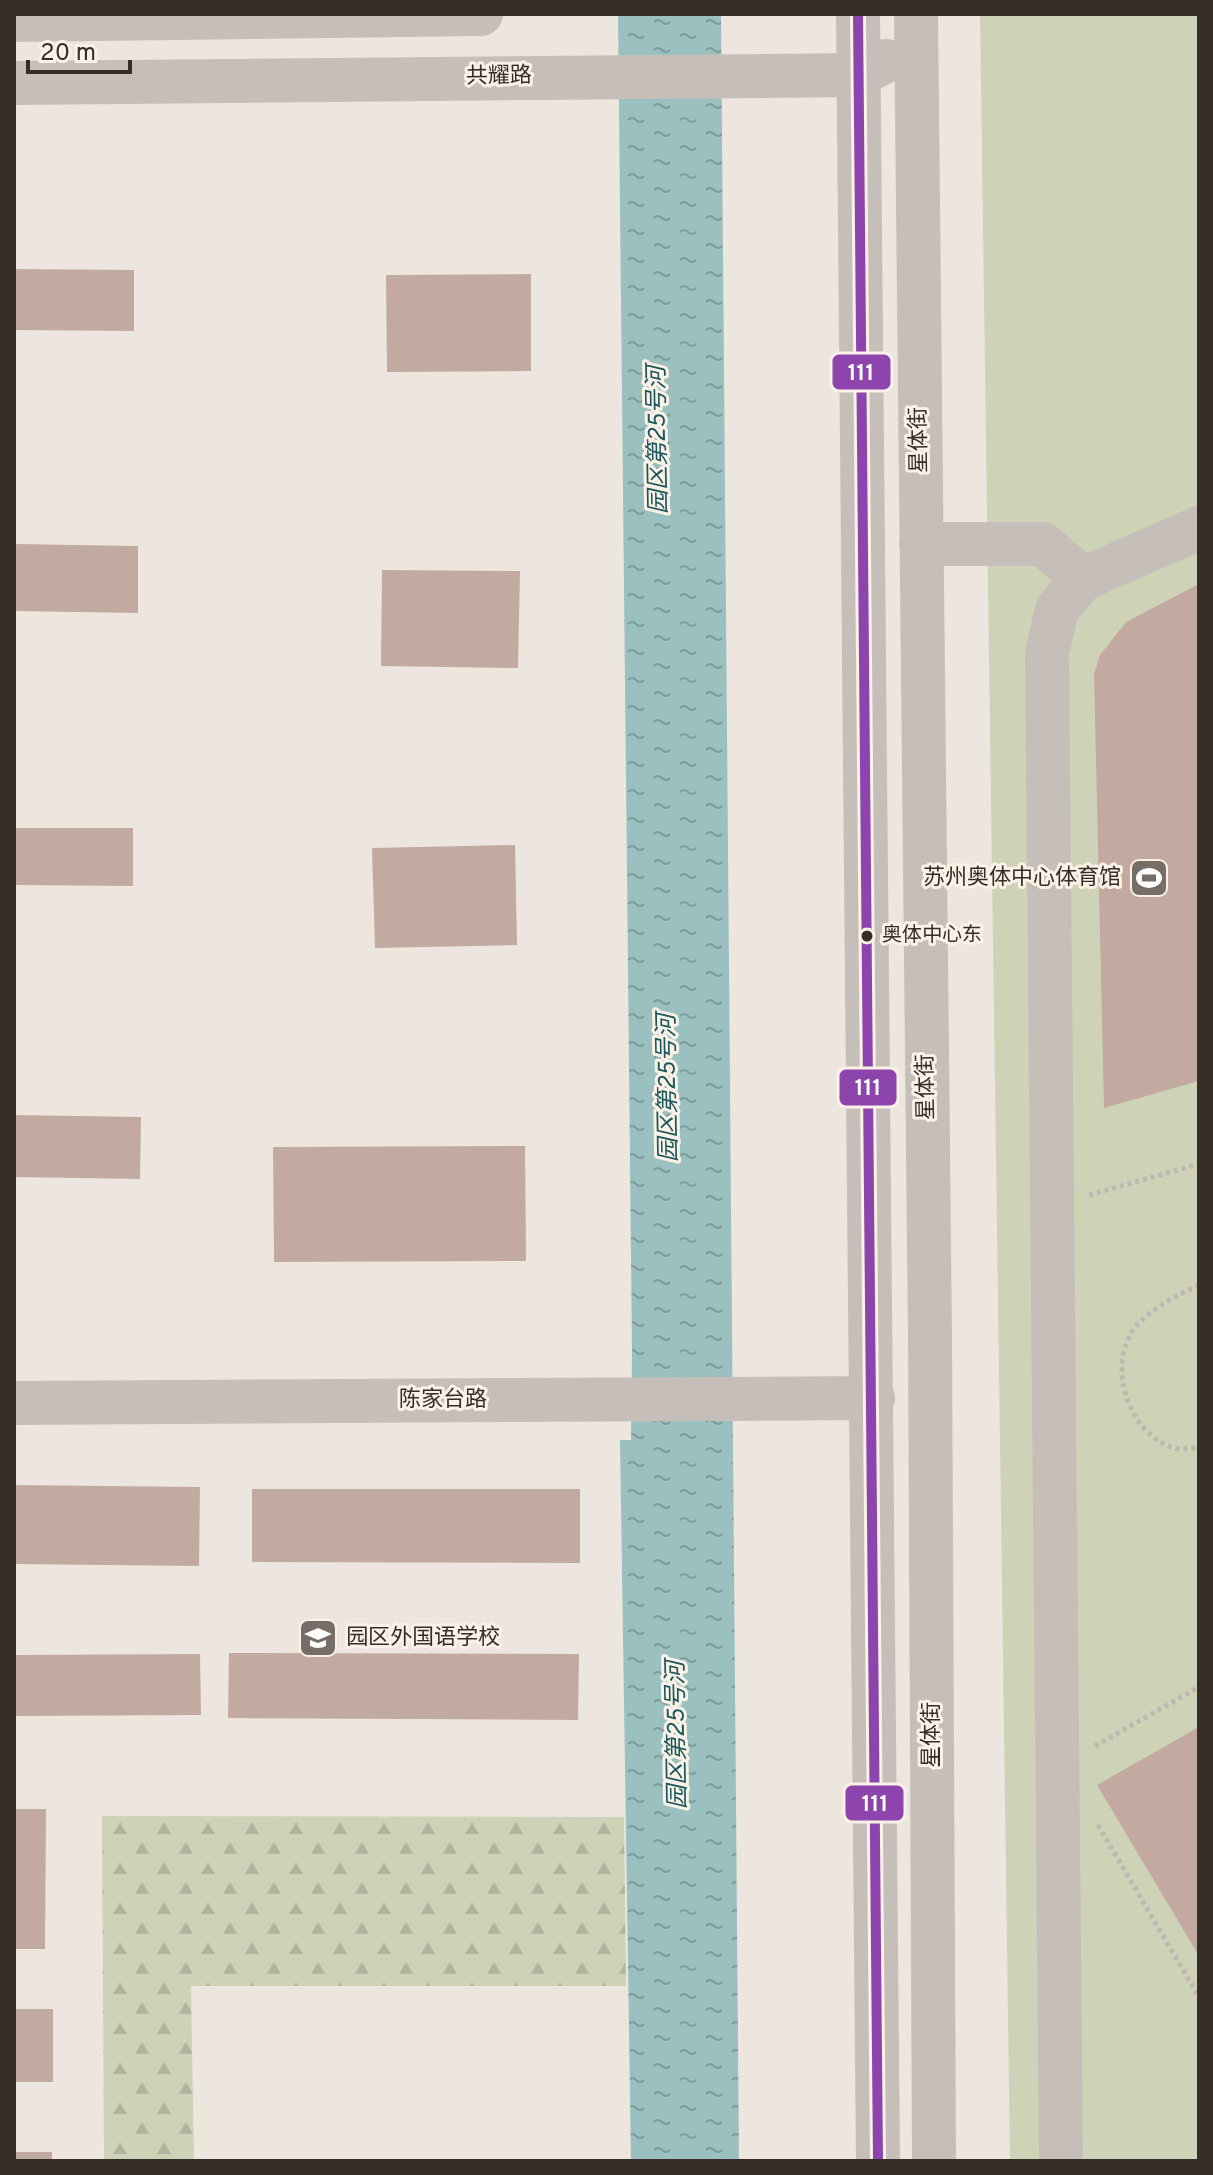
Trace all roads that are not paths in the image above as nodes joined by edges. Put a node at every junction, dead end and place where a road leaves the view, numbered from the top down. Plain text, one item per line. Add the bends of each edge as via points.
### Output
1 (481, 14) edge
2 (861, 14) edge
3 (14, 20) edge
4 (916, 29) edge
5 (859, 75) junction
6 (14, 83) edge
7 (1199, 528) edge
8 (921, 544) junction
9 (1083, 579) junction
10 (873, 1398) junction
11 (14, 1403) edge
12 (878, 2161) edge
13 (934, 2161) edge
14 (1061, 2161) edge

1 - 3 street
2 - 4 street
2 - 5 street
4 - 5 street, 共耀路
4 - 8 street, 星体街
5 - 6 street, 共耀路
5 - 10 street
7 - 9 street
8 - 9 street via 1043,544
8 - 13 street, 星体街
9 - 14 street via 1057,609 1047,653
10 - 11 street, 陈家台路
10 - 12 street

